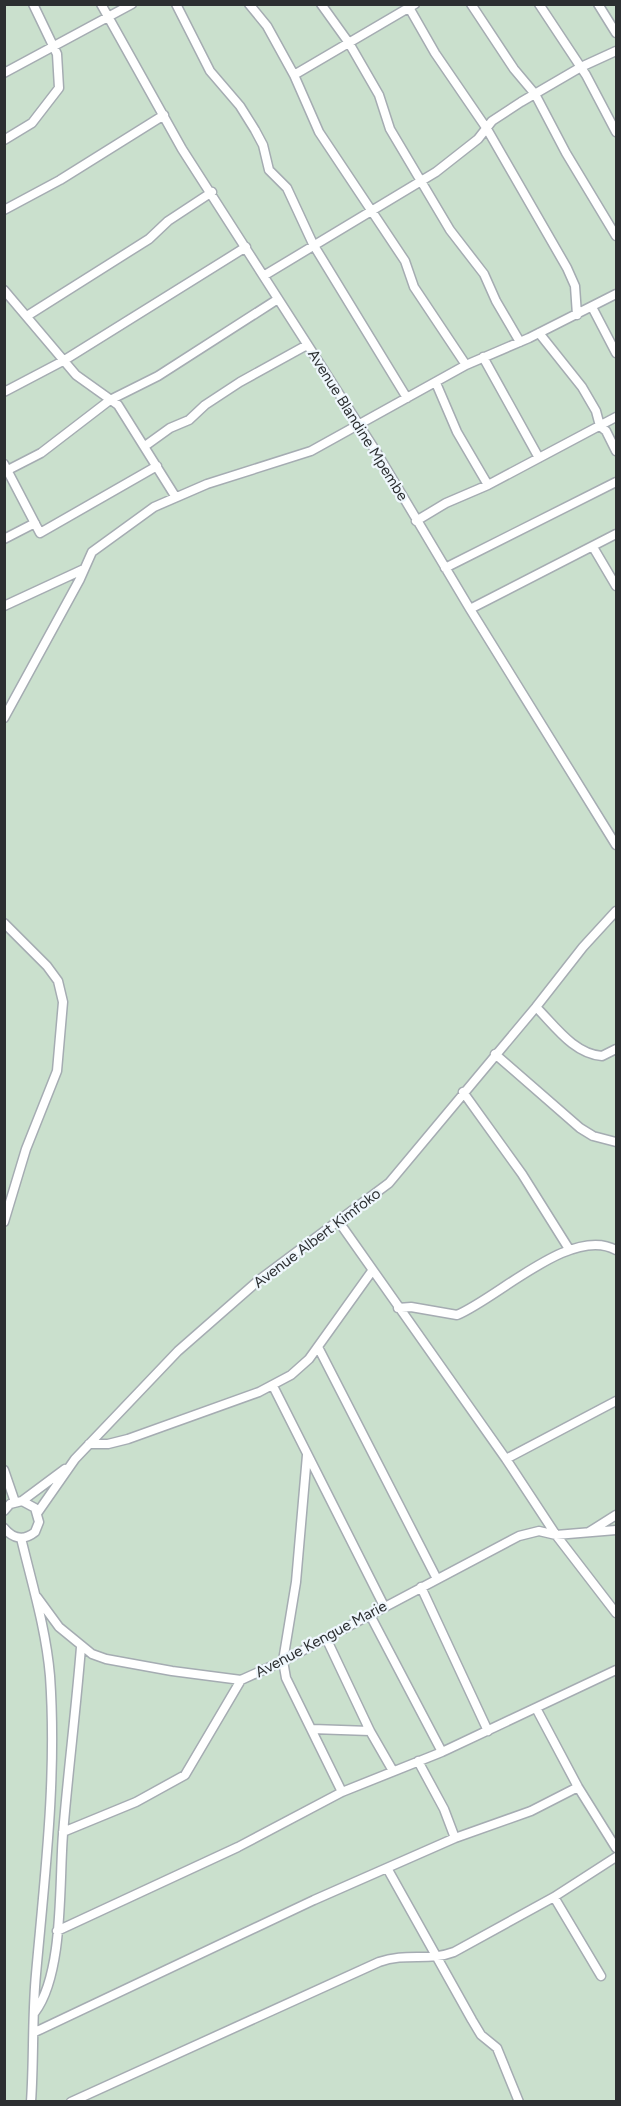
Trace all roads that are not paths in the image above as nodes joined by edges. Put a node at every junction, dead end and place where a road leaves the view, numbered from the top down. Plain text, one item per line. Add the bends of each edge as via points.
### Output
1 (33, 4) edge
2 (101, 4) edge
3 (132, 4) edge
4 (176, 4) edge
5 (249, 4) edge
6 (321, 4) edge
7 (471, 4) edge
8 (539, 4) edge
9 (598, 4) edge
10 (410, 6) edge
11 (109, 17) junction
12 (616, 33) edge
13 (349, 44) junction
14 (54, 46) junction
15 (616, 51) edge
16 (581, 67) junction
17 (4, 73) edge
18 (294, 75) junction
19 (535, 94) junction
20 (164, 115) junction
21 (487, 129) junction
22 (616, 132) edge
23 (4, 140) edge
24 (422, 181) junction
25 (212, 192) junction
26 (4, 210) edge
27 (373, 211) junction
28 (616, 236) edge
29 (313, 244) junction
30 (246, 247) junction
31 (264, 275) junction
32 (4, 290) edge
33 (616, 294) edge
34 (278, 299) junction
35 (592, 307) junction
36 (577, 315) junction
37 (27, 316) junction
38 (538, 333) junction
39 (520, 342) junction
40 (307, 345) junction
41 (616, 353) edge
42 (483, 357) junction
43 (63, 361) junction
44 (466, 365) junction
45 (436, 383) junction
46 (4, 392) edge
47 (407, 398) junction
48 (110, 400) junction
49 (616, 417) edge
50 (358, 424) junction
51 (600, 426) junction
52 (145, 446) junction
53 (616, 451) edge
54 (539, 458) junction
55 (157, 466) junction
56 (6, 469) edge
57 (616, 482) edge
58 (488, 485) junction
59 (176, 496) junction
60 (417, 521) junction
61 (36, 523) junction
62 (616, 534) edge
63 (4, 539) edge
64 (592, 547) junction
65 (445, 568) junction
66 (84, 569) junction
67 (616, 586) edge
68 (4, 606) edge
69 (470, 609) junction
70 (4, 718) edge
71 (616, 845) edge
72 (616, 910) edge
73 (4, 923) edge
74 (536, 1007) junction
75 (616, 1049) edge
76 (495, 1054) junction
77 (463, 1092) junction
78 (616, 1142) edge
79 (4, 1222) edge
80 (339, 1222) junction
81 (569, 1249) junction
82 (616, 1250) edge
83 (372, 1271) junction
84 (398, 1308) junction
85 (318, 1347) junction
86 (273, 1386) junction
87 (616, 1401) edge
88 (89, 1444) junction
89 (307, 1455) junction
90 (506, 1459) junction
91 (70, 1465) junction
92 (4, 1470) edge
93 (18, 1501) junction
94 (4, 1511) edge
95 (38, 1512) junction
96 (616, 1515) edge
97 (5, 1530) edge
98 (616, 1530) edge
99 (586, 1533) junction
100 (556, 1535) junction
101 (21, 1538) junction
102 (437, 1579) junction
103 (421, 1587) junction
104 (37, 1597) junction
105 (384, 1606) junction
106 (616, 1613) edge
107 (370, 1615) junction
108 (326, 1638) junction
109 (81, 1647) junction
110 (283, 1661) junction
111 (616, 1670) edge
112 (241, 1680) junction
113 (536, 1708) junction
114 (312, 1729) junction
115 (370, 1731) junction
116 (488, 1731) junction
117 (442, 1752) junction
118 (418, 1761) junction
119 (393, 1770) junction
120 (579, 1787) junction
121 (342, 1792) junction
122 (63, 1832) junction
123 (455, 1838) junction
124 (616, 1848) edge
125 (616, 1857) edge
126 (387, 1868) junction
127 (554, 1897) junction
128 (57, 1931) junction
129 (438, 1958) junction
130 (601, 1976) dead end
131 (35, 2012) junction
132 (34, 2032) junction
133 (77, 2100) edge
134 (31, 2102) edge
135 (519, 2102) edge

1 - 14 street
2 - 11 street, Avenue Blandine Mpembe
3 - 11 street
4 - 29 street via 216,80 240,106 260,139 269,170 287,188
5 - 18 street via 267,26
6 - 13 street
7 - 19 street
8 - 16 street
9 - 12 street
10 - 13 street
10 - 21 street via 435,54
11 - 14 street
11 - 20 street, Avenue Blandine Mpembe
13 - 18 street
13 - 24 street via 379,95 390,129
14 - 17 street
14 - 23 street via 59,88 32,123
15 - 16 street
16 - 19 street
16 - 22 street
18 - 27 street via 319,132
19 - 21 street
19 - 28 street
20 - 25 street, Avenue Blandine Mpembe
20 - 26 street
21 - 24 street
21 - 36 street via 567,268 575,286
24 - 27 street
24 - 39 street via 450,231 484,274
25 - 30 street, Avenue Blandine Mpembe
25 - 37 street via 168,221 149,239
27 - 29 street
27 - 44 street via 405,261 414,287
29 - 31 street
29 - 47 street
30 - 31 street, Avenue Blandine Mpembe
30 - 43 street
31 - 34 street, Avenue Blandine Mpembe
32 - 37 street
33 - 35 street
34 - 40 street, Avenue Blandine Mpembe
34 - 48 street via 158,376
35 - 36 street
35 - 41 street
36 - 38 street
37 - 43 street
38 - 39 street
38 - 51 street via 582,387
39 - 42 street
40 - 50 street, Avenue Blandine Mpembe
40 - 52 street via 240,382 189,420
42 - 44 street
42 - 54 street
43 - 46 street
43 - 48 street
44 - 45 street
45 - 47 street
45 - 58 street via 457,432
47 - 50 street
48 - 52 street via 118,405
48 - 56 street via 41,453
49 - 51 street
50 - 59 street via 301,455
50 - 60 street, Avenue Blandine Mpembe
51 - 53 street
51 - 54 street
52 - 55 street
54 - 58 street
55 - 59 street
55 - 61 street via 50,529 40,533
56 - 61 street
57 - 65 street
58 - 60 street
59 - 66 street via 98,546
60 - 65 street, Avenue Blandine Mpembe
61 - 63 street
62 - 64 street
64 - 67 street
64 - 69 street
65 - 69 street, Avenue Blandine Mpembe
66 - 68 street
66 - 70 street
69 - 71 street, Avenue Blandine Mpembe
72 - 74 street, Avenue Albert Kimfoko
73 - 79 street via 53,973 63,1002 57,1071 26,1149
74 - 75 street via 583,1050 602,1056
74 - 76 street, Avenue Albert Kimfoko
76 - 77 street, Avenue Albert Kimfoko
76 - 78 street via 580,1128
77 - 80 street, Avenue Albert Kimfoko via 388,1183
77 - 81 street via 522,1174
80 - 83 street
80 - 88 street, Avenue Albert Kimfoko via 259,1280 178,1351
81 - 82 street via 600,1244
81 - 84 street via 458,1315 411,1306
83 - 84 street
83 - 85 street
84 - 90 street
85 - 86 street via 300,1367
85 - 102 street
86 - 88 street via 128,1440
86 - 89 street
87 - 90 street
88 - 91 street, Avenue Albert Kimfoko
89 - 105 street
89 - 110 street via 296,1582
90 - 100 street
91 - 93 street, Avenue Albert Kimfoko
91 - 95 street, Avenue Albert Kimfoko
92 - 93 street
93 - 94 street, Avenue Albert Kimfoko
93 - 95 street via 31,1504
95 - 101 street, Avenue Albert Kimfoko via 35,1532
96 - 99 street
97 - 101 street
98 - 99 street, Avenue Kengue Marie
99 - 100 street, Avenue Kengue Marie
100 - 102 street, Avenue Kengue Marie via 539,1531 519,1536
100 - 106 street
101 - 104 street
102 - 103 street, Avenue Kengue Marie
103 - 105 street, Avenue Kengue Marie
103 - 116 street
104 - 109 street, Avenue Kengue Marie via 52,1619
104 - 131 street via 50,1675 53,1765
105 - 107 street, Avenue Kengue Marie
107 - 108 street, Avenue Kengue Marie
107 - 117 street
108 - 110 street, Avenue Kengue Marie
108 - 115 street
109 - 112 street, Avenue Kengue Marie via 106,1659
109 - 122 street
110 - 112 street, Avenue Kengue Marie
110 - 114 street via 286,1678
111 - 113 street
112 - 122 street via 184,1775 144,1798
113 - 116 street
113 - 120 street
114 - 115 street
114 - 121 street
115 - 119 street
116 - 117 street
117 - 118 street
118 - 119 street
118 - 123 street
119 - 121 street
120 - 123 street via 531,1811
120 - 124 street
121 - 128 street via 238,1847
122 - 128 street
123 - 126 street
125 - 127 street
126 - 129 street
126 - 132 street
127 - 129 street via 483,1938
127 - 130 street
128 - 131 street via 50,1985
129 - 133 street via 402,1955 379,1962
129 - 135 street via 476,2028 497,2048
131 - 132 street
132 - 134 street

